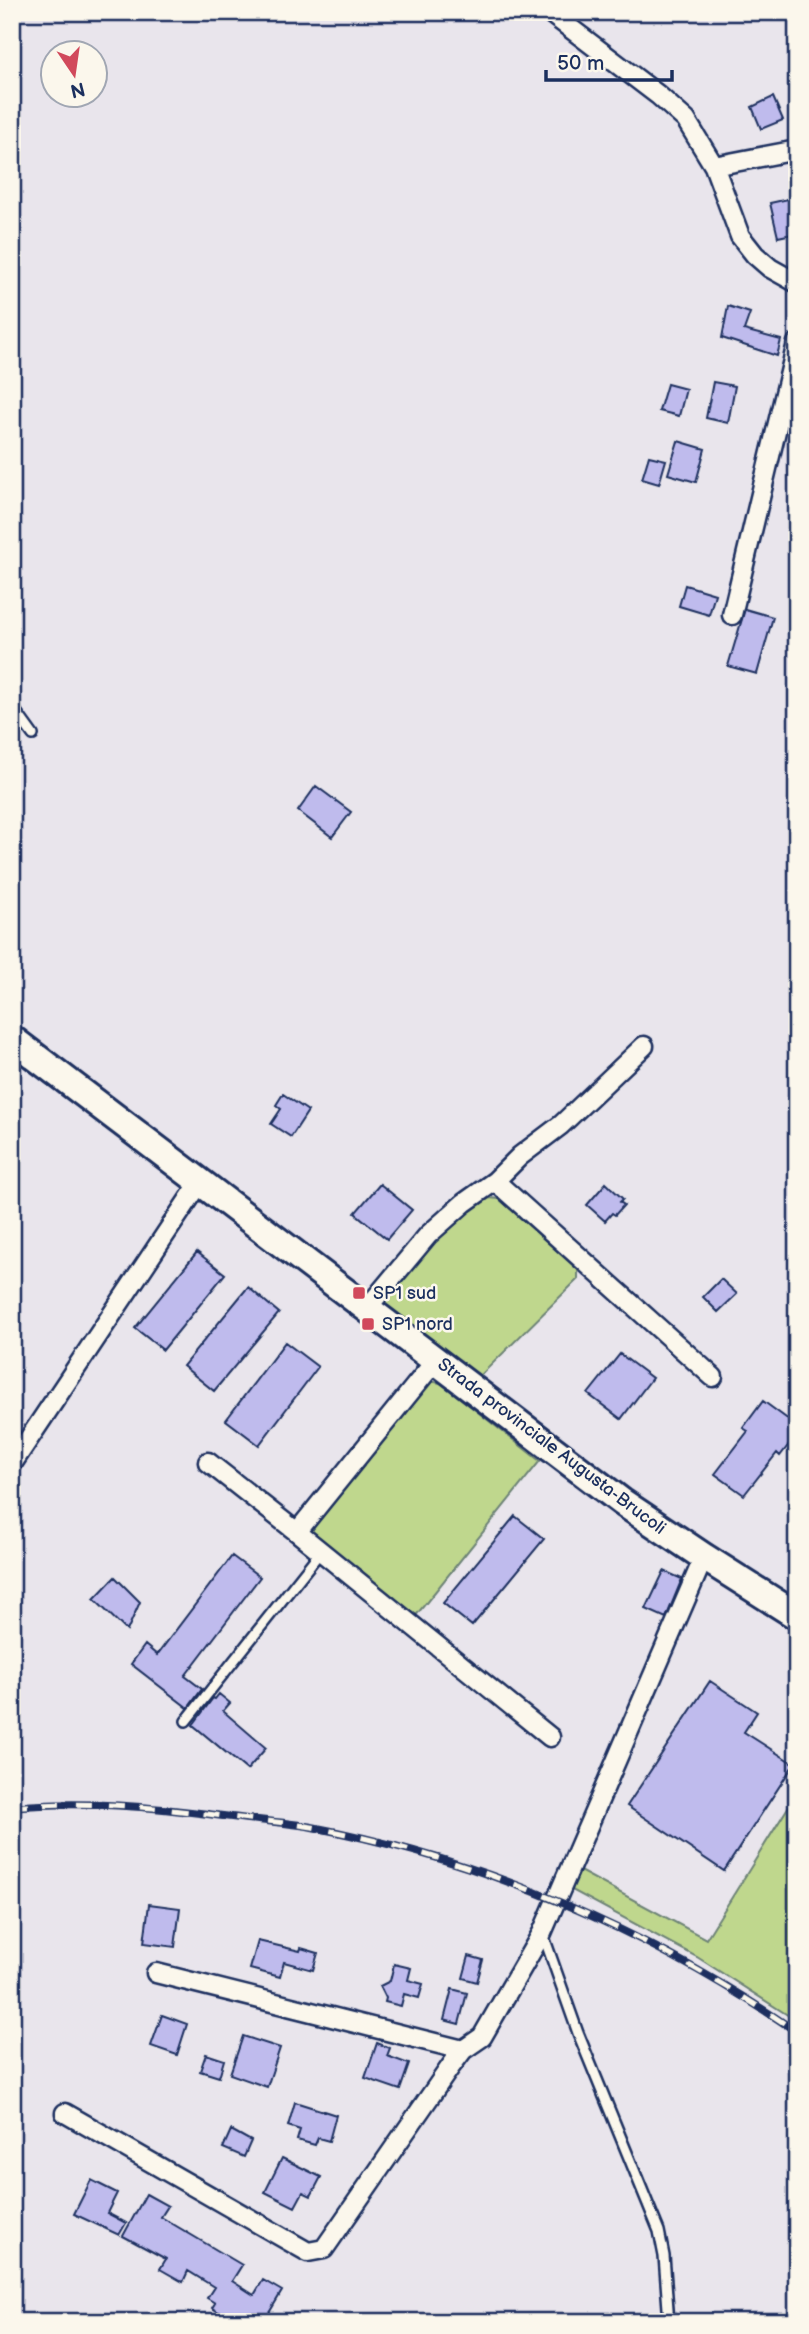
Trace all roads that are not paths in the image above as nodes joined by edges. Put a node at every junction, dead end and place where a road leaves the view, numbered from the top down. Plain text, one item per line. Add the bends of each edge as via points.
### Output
1 (549, 12) edge
2 (797, 150) edge
3 (714, 166) junction
4 (797, 283) edge
5 (797, 343) edge
6 (732, 615) dead end
7 (12, 706) edge
8 (33, 735) dead end
9 (12, 1039) edge
10 (644, 1046) dead end
11 (201, 1181) junction
12 (495, 1181) junction
13 (368, 1307) junction
14 (436, 1360) junction
15 (713, 1377) dead end
16 (208, 1462) dead end
17 (12, 1464) edge
18 (297, 1532) junction
19 (321, 1551) junction
20 (704, 1557) junction
21 (797, 1616) edge
22 (186, 1721) dead end
23 (550, 1737) dead end
24 (542, 1933) junction
25 (156, 1973) dead end
26 (463, 2050) junction
27 (65, 2113) dead end
28 (669, 2322) edge

1 - 3 street via 686,120
2 - 3 street
3 - 4 street via 740,236 770,268
5 - 6 street
7 - 8 lane
9 - 11 main road, Strada provinciale Augusta-Brucoli
10 - 12 street
11 - 13 main road, Strada provinciale Augusta-Brucoli
11 - 17 street
12 - 13 street via 428,1234
12 - 15 street
13 - 14 main road, Strada provinciale Augusta-Brucoli
14 - 18 street
14 - 20 main road, Strada provinciale Augusta-Brucoli via 622,1502
16 - 18 street
18 - 19 street
19 - 22 lane
19 - 23 street
20 - 21 main road, Strada provinciale Augusta-Brucoli
20 - 24 street
24 - 26 street via 482,2037
24 - 28 lane via 659,2231
25 - 26 street
26 - 27 street via 324,2249 308,2252

